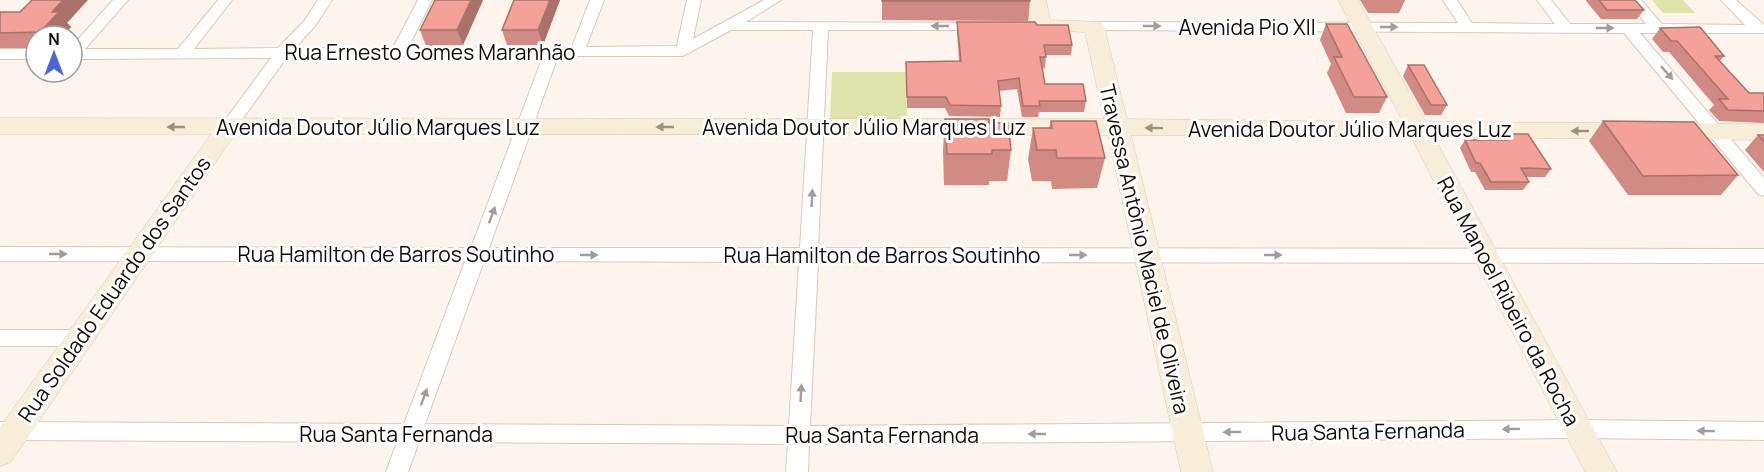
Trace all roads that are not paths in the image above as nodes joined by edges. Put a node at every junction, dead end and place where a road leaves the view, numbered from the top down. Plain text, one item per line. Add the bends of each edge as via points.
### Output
1 (121, 0) edge
2 (225, 0) edge
3 (325, 0) edge
4 (425, 0) edge
5 (597, 0) edge
6 (694, 0) edge
7 (774, 0) edge
8 (1036, 0) edge
9 (1348, 0) edge
10 (1450, 0) edge
11 (1544, 0) edge
12 (1633, 0) edge
13 (1728, 0) edge
14 (729, 26) junction
15 (821, 26) junction
16 (995, 26) edge
17 (1094, 26) junction
18 (1362, 27) junction
19 (1468, 28) junction
20 (1566, 28) junction
21 (1629, 29) junction
22 (1658, 29) junction
23 (1761, 29) edge
24 (84, 42) edge
25 (683, 51) junction
26 (552, 52) junction
27 (578, 52) junction
28 (183, 53) junction
29 (282, 53) junction
30 (398, 53) junction
31 (84, 54) edge
32 (24, 55) edge
33 (1, 56) edge
34 (0, 126) edge
35 (228, 127) junction
36 (524, 127) junction
37 (1117, 127) junction
38 (816, 128) junction
39 (1417, 130) junction
40 (1717, 131) junction
41 (1764, 132) edge
42 (1764, 190) edge
43 (0, 254) edge
44 (139, 254) junction
45 (477, 254) junction
46 (809, 255) junction
47 (1147, 255) junction
48 (1487, 256) junction
49 (1764, 256) edge
50 (0, 338) edge
51 (80, 338) junction
52 (1578, 429) junction
53 (1764, 431) edge
54 (1188, 433) junction
55 (411, 434) junction
56 (799, 435) junction
57 (5, 438) edge
58 (397, 472) edge
59 (796, 472) edge
60 (1197, 472) edge
61 (1601, 472) edge

1 - 24 street
2 - 28 street
3 - 29 street
4 - 30 street
5 - 27 street
6 - 25 street
7 - 14 street, Rua Ernesto Gomes Maranhão
8 - 17 street, Avenida Pio XII via 1035,26
9 - 18 street, Rua Manoel Ribeiro da Rocha
10 - 19 street
11 - 20 street
12 - 22 street
13 - 23 street
14 - 15 street
14 - 25 street, Rua Ernesto Gomes Maranhão
16 -> 15 street
15 - 38 street
17 -> 18 street, Avenida Pio XII
17 - 37 street, Travessa Antônio Maciel de Oliveira
18 -> 19 street, Avenida Pio XII
18 - 39 street, Rua Manoel Ribeiro da Rocha
19 - 20 street, Avenida Pio XII
20 -> 21 street, Avenida Pio XII
21 - 22 street, Avenida Pio XII
21 -> 40 street
22 - 23 street, Avenida Pio XII
25 - 27 street, Rua Ernesto Gomes Maranhão
26 - 27 street, Rua Ernesto Gomes Maranhão
26 - 30 street, Rua Ernesto Gomes Maranhão
26 - 36 street
28 - 29 street, Rua Ernesto Gomes Maranhão
28 - 31 street, Rua Ernesto Gomes Maranhão
29 - 30 street, Rua Ernesto Gomes Maranhão
29 - 35 street
32 - 33 street
35 -> 34 street, Avenida Doutor Júlio Marques Luz
35 - 36 street, Avenida Doutor Júlio Marques Luz
35 - 44 street, Rua Soldado Eduardo dos Santos
38 -> 36 street, Avenida Doutor Júlio Marques Luz
45 -> 36 street
37 - 38 street, Avenida Doutor Júlio Marques Luz
39 -> 37 street, Avenida Doutor Júlio Marques Luz
37 - 47 street, Travessa Antônio Maciel de Oliveira
46 -> 38 street
40 -> 39 street, Avenida Doutor Júlio Marques Luz
39 - 48 street, Rua Manoel Ribeiro da Rocha
40 - 41 street, Avenida Doutor Júlio Marques Luz
40 - 42 street
43 -> 44 street, Rua Hamilton de Barros Soutinho
44 - 45 street, Rua Hamilton de Barros Soutinho
44 - 51 street, Rua Soldado Eduardo dos Santos
45 -> 46 street, Rua Hamilton de Barros Soutinho
55 -> 45 street
46 -> 47 street, Rua Hamilton de Barros Soutinho
56 -> 46 street
47 -> 48 street, Rua Hamilton de Barros Soutinho
47 - 54 street, Travessa Antônio Maciel de Oliveira
48 - 49 street, Rua Hamilton de Barros Soutinho
48 - 52 street, Rua Manoel Ribeiro da Rocha
50 - 51 street
51 - 57 street, Rua Soldado Eduardo dos Santos
53 -> 52 street, Rua Santa Fernanda
52 -> 54 street, Rua Santa Fernanda
52 - 61 street, Rua Manoel Ribeiro da Rocha
54 -> 56 street, Rua Santa Fernanda
54 - 60 street, Travessa Antônio Maciel de Oliveira
55 - 56 street, Rua Santa Fernanda
55 - 57 street, Rua Santa Fernanda
55 - 58 street
56 - 59 street

